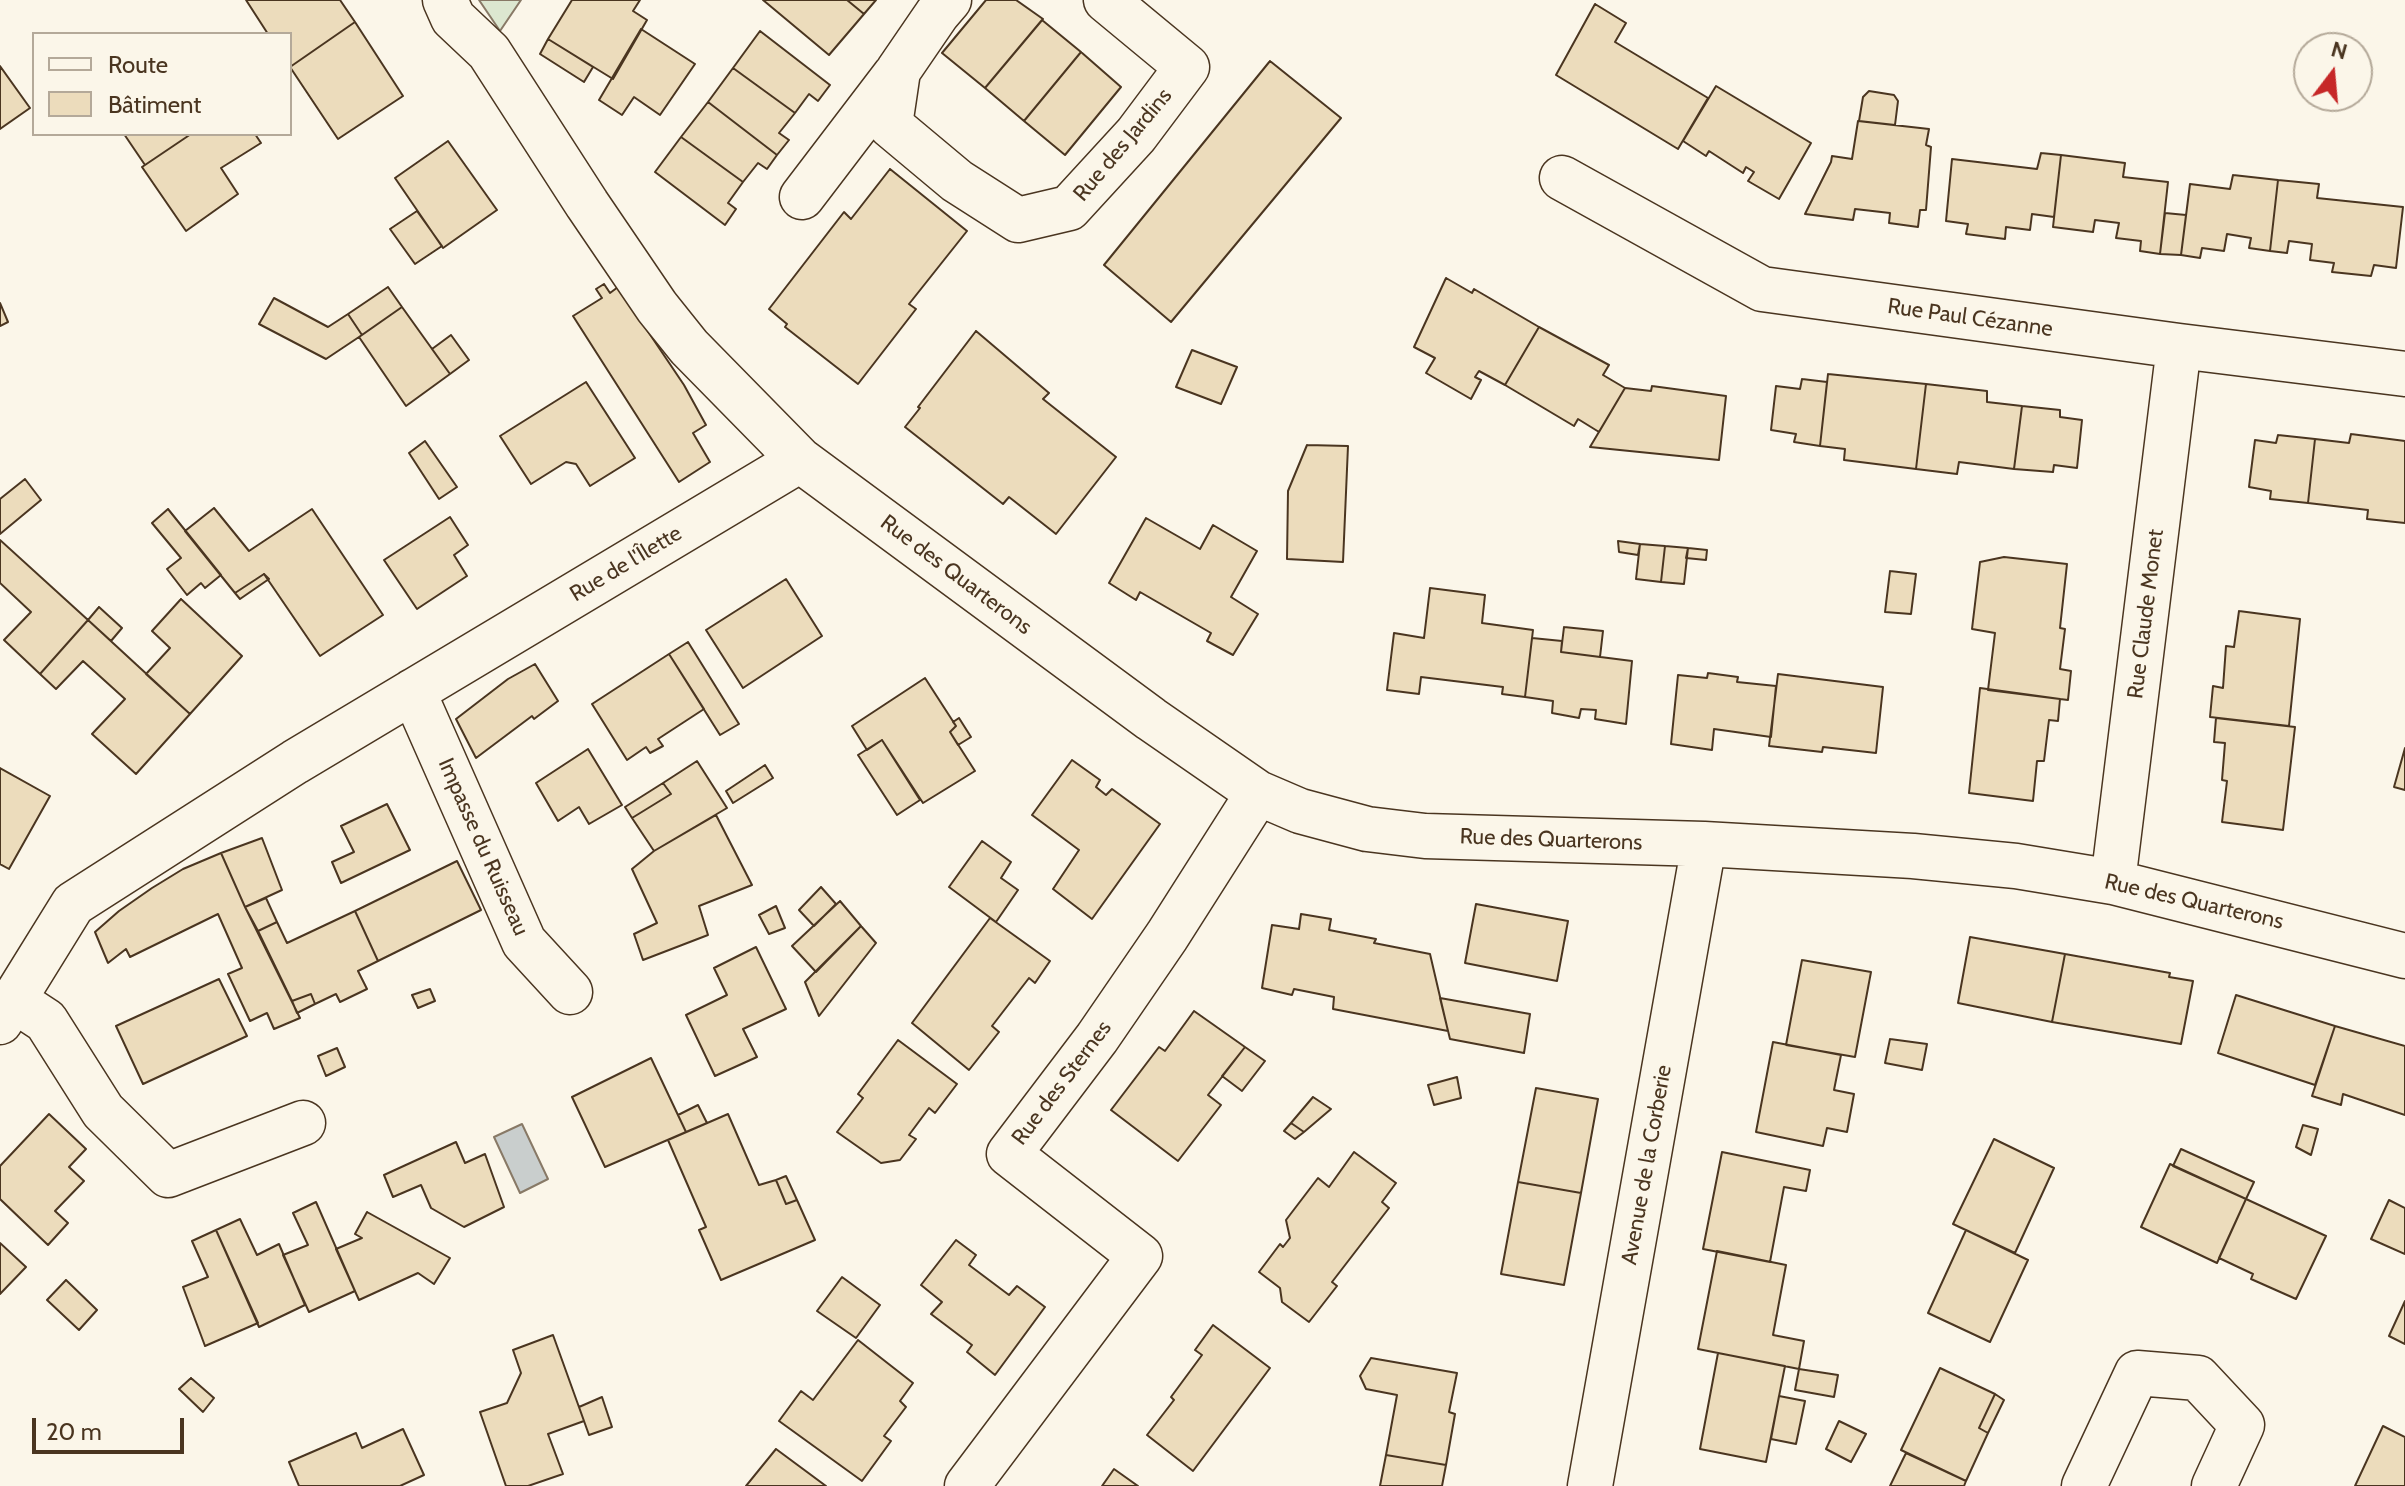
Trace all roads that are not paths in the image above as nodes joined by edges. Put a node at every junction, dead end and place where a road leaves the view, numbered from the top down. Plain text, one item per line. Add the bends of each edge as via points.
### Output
1 (445, 0) edge
2 (949, 0) edge
3 (1106, 0) edge
4 (898, 71) junction
5 (1562, 178) dead end
6 (802, 197) dead end
7 (2179, 346) junction
8 (2405, 374) edge
9 (800, 460) junction
10 (413, 691) junction
11 (1258, 793) junction
12 (1704, 844) junction
13 (2113, 882) junction
14 (2405, 956) edge
15 (570, 992) dead end
16 (7, 1011) edge
17 (303, 1123) dead end
18 (967, 1486) edge
19 (1590, 1486) edge
20 (2084, 1486) edge
21 (2214, 1486) edge

1 - 9 street via 453,18 489,52 657,307
2 - 4 street, Rue des Jardins
3 - 4 street, Rue des Jardins via 1187,67 1136,135 1069,208 1018,220 957,181 890,125
4 - 6 street, Rue des Jardins
5 - 7 street, Rue Paul Cézanne via 1762,289
7 - 8 street, Rue Paul Cézanne
7 - 13 street, Rue Claude Monet
9 - 10 street, Rue de l'Îlette
9 - 11 street, Rue des Quarterons
10 - 15 street, Impasse du Ruisseau via 524,942
10 - 16 street, Rue de l'Îlette via 73,904
11 - 12 street, Rue des Quarterons via 1367,829 1425,836
11 - 18 street, Rue des Sternes via 1097,1038 1009,1154 1140,1256
12 - 13 street, Rue des Quarterons via 1913,856
12 - 19 street, Avenue de la Corberie
13 - 14 street, Rue des Quarterons
16 - 17 street via 46,1021 103,1111 168,1175
20 - 21 street via 2137,1373 2198,1378 2242,1425

